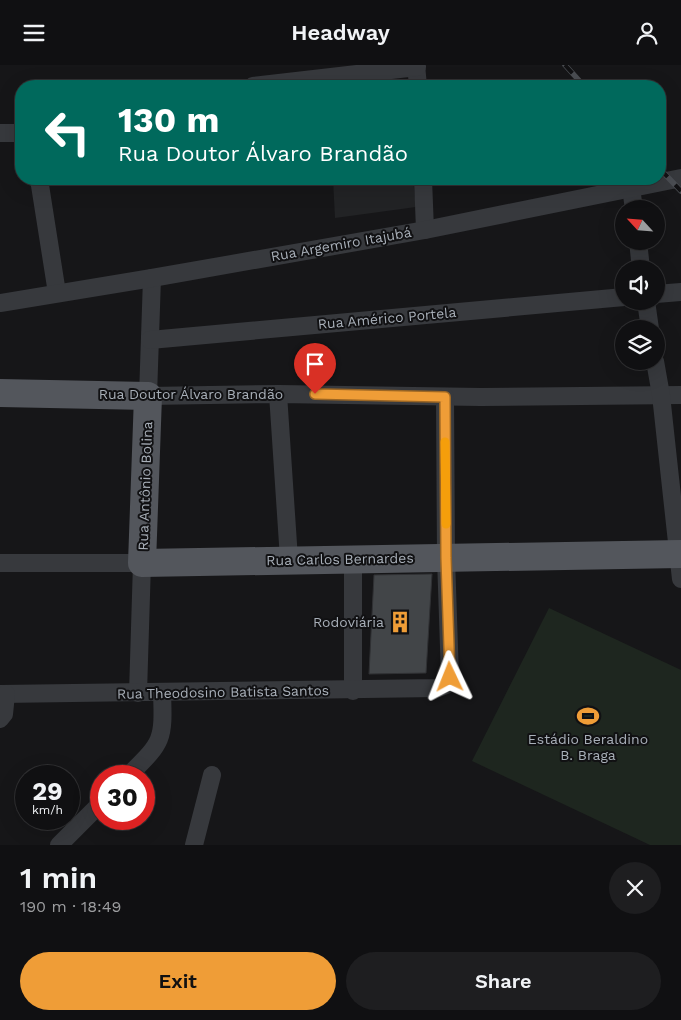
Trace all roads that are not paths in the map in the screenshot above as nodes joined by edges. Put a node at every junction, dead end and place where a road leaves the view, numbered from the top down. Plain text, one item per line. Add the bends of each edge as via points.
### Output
1 (416, 66) edge
2 (302, 80) edge
3 (417, 80) edge
4 (0, 133) edge
5 (15, 133) edge
6 (681, 178) edge
7 (666, 181) edge
8 (40, 185) edge
9 (423, 185) edge
10 (644, 185) edge
11 (631, 188) junction
12 (633, 200) edge
13 (425, 230) junction
14 (152, 278) junction
15 (681, 292) edge
16 (57, 293) junction
17 (665, 294) edge
18 (615, 298) edge
19 (0, 303) edge
20 (150, 340) junction
21 (657, 370) edge
22 (0, 393) edge
23 (278, 394) junction
24 (661, 395) junction
25 (681, 395) edge
26 (148, 396) junction
27 (445, 397) junction
28 (446, 558) junction
29 (289, 559) junction
30 (353, 559) junction
31 (0, 563) edge
32 (142, 563) junction
33 (680, 563) edge
34 (353, 691) junction
35 (138, 693) junction
36 (162, 693) junction
37 (3, 694) edge
38 (0, 719) edge
39 (139, 765) edge
40 (212, 775) dead end
41 (90, 814) edge
42 (58, 845) edge
43 (194, 845) edge

1 - 2 street
1 - 3 street
4 - 5 street
6 - 7 street, Rua Argemiro Itajubá
8 - 16 street
9 - 13 street
10 - 11 street, Rua Argemiro Itajubá
11 - 12 street
11 - 13 street, Rua Argemiro Itajubá
13 - 14 street, Rua Argemiro Itajubá
14 - 16 street, Rua Argemiro Itajubá
14 - 20 street, Rua Antônio Bolina
15 - 17 street
16 - 19 street, Rua Argemiro Itajubá
18 - 20 street, Rua Américo Portela
20 - 26 street, Rua Antônio Bolina
21 - 24 street
22 - 26 main road, Rua Doutor Álvaro Brandão
23 - 26 street, Rua Doutor Álvaro Brandão
23 - 27 street, Rua Doutor Álvaro Brandão
23 - 29 street
24 - 25 street, Rua Doutor Álvaro Brandão
24 - 27 street, Rua Doutor Álvaro Brandão
24 - 33 street
26 - 32 main road, Rua Antônio Bolina
27 - 28 street
28 - 30 main road, Rua Carlos Bernardes
28 - 33 main road, Rua Carlos Bernardes
28 - 34 street, Rua Theodosino Batista Santos via 450,677 446,685
29 - 30 main road, Rua Carlos Bernardes
29 - 32 main road, Rua Carlos Bernardes
30 - 34 street
31 - 32 street, Rua Carlos Bernardes
32 - 35 street, Rua Antônio Bolina
34 - 36 street, Rua Theodosino Batista Santos
35 - 36 street, Rua Theodosino Batista Santos
35 - 37 street, Rua Theodosino Batista Santos
36 - 39 street via 162,735 154,750
37 - 38 street via 4,714
40 - 43 street
41 - 42 street

